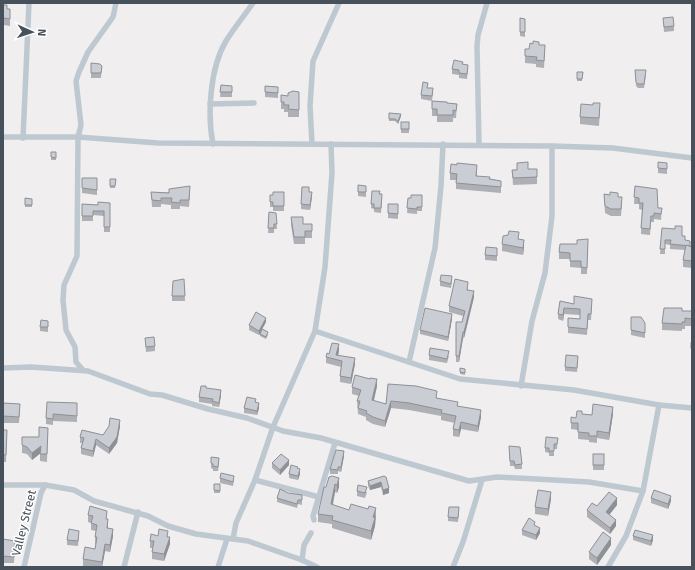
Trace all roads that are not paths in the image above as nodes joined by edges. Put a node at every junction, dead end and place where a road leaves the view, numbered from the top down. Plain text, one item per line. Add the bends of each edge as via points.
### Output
1 (29, 3) edge
2 (116, 3) edge
3 (253, 3) edge
4 (339, 3) edge
5 (487, 3) edge
6 (254, 103) dead end
7 (210, 104) junction
8 (3, 137) edge
9 (78, 137) junction
10 (23, 138) junction
11 (213, 144) junction
12 (312, 144) junction
13 (331, 144) junction
14 (443, 144) junction
15 (479, 144) junction
16 (552, 146) junction
17 (692, 158) edge
18 (315, 331) junction
19 (408, 362) junction
20 (3, 368) edge
21 (83, 370) junction
22 (521, 386) junction
23 (659, 404) junction
24 (692, 408) edge
25 (273, 427) junction
26 (335, 443) junction
27 (255, 480) junction
28 (482, 480) junction
29 (3, 485) edge
30 (45, 485) junction
31 (643, 491) junction
32 (319, 497) junction
33 (138, 512) junction
34 (314, 520) dead end
35 (311, 533) dead end
36 (230, 539) junction
37 (302, 560) junction
38 (24, 567) edge
39 (124, 567) edge
40 (218, 567) edge
41 (316, 567) edge
42 (453, 567) edge
43 (608, 567) edge

1 - 10 street
2 - 9 street via 112,17 88,52 76,81 80,125
3 - 7 street via 225,42
4 - 12 street via 313,61 310,106
5 - 15 street via 478,35
6 - 7 street
7 - 11 street via 209,125
8 - 10 street
9 - 10 street
9 - 11 street via 158,144
9 - 21 street via 77,256 64,285 63,294 66,330 75,348 76,362
11 - 12 street
12 - 13 street
13 - 14 street
13 - 18 street via 332,173 326,267
14 - 15 street
14 - 19 street via 435,248
15 - 16 street
16 - 17 street via 613,148
16 - 22 street via 552,216 544,273
18 - 19 street
18 - 25 street
19 - 22 street via 460,379
20 - 21 street
21 - 25 street via 148,394 162,395
22 - 23 street via 574,390
23 - 24 street
23 - 31 street
25 - 26 street
25 - 27 street
26 - 28 street via 468,481
26 - 32 street
27 - 32 street
27 - 36 street
28 - 31 street via 500,477 589,482
28 - 42 street
29 - 30 street
30 - 33 street via 74,490 94,501
30 - 38 street, Valley Street
31 - 43 street via 626,536
32 - 34 street
33 - 36 street via 168,526 196,534
33 - 39 street
35 - 37 street via 304,545
36 - 37 street via 261,545
36 - 40 street
37 - 41 street

